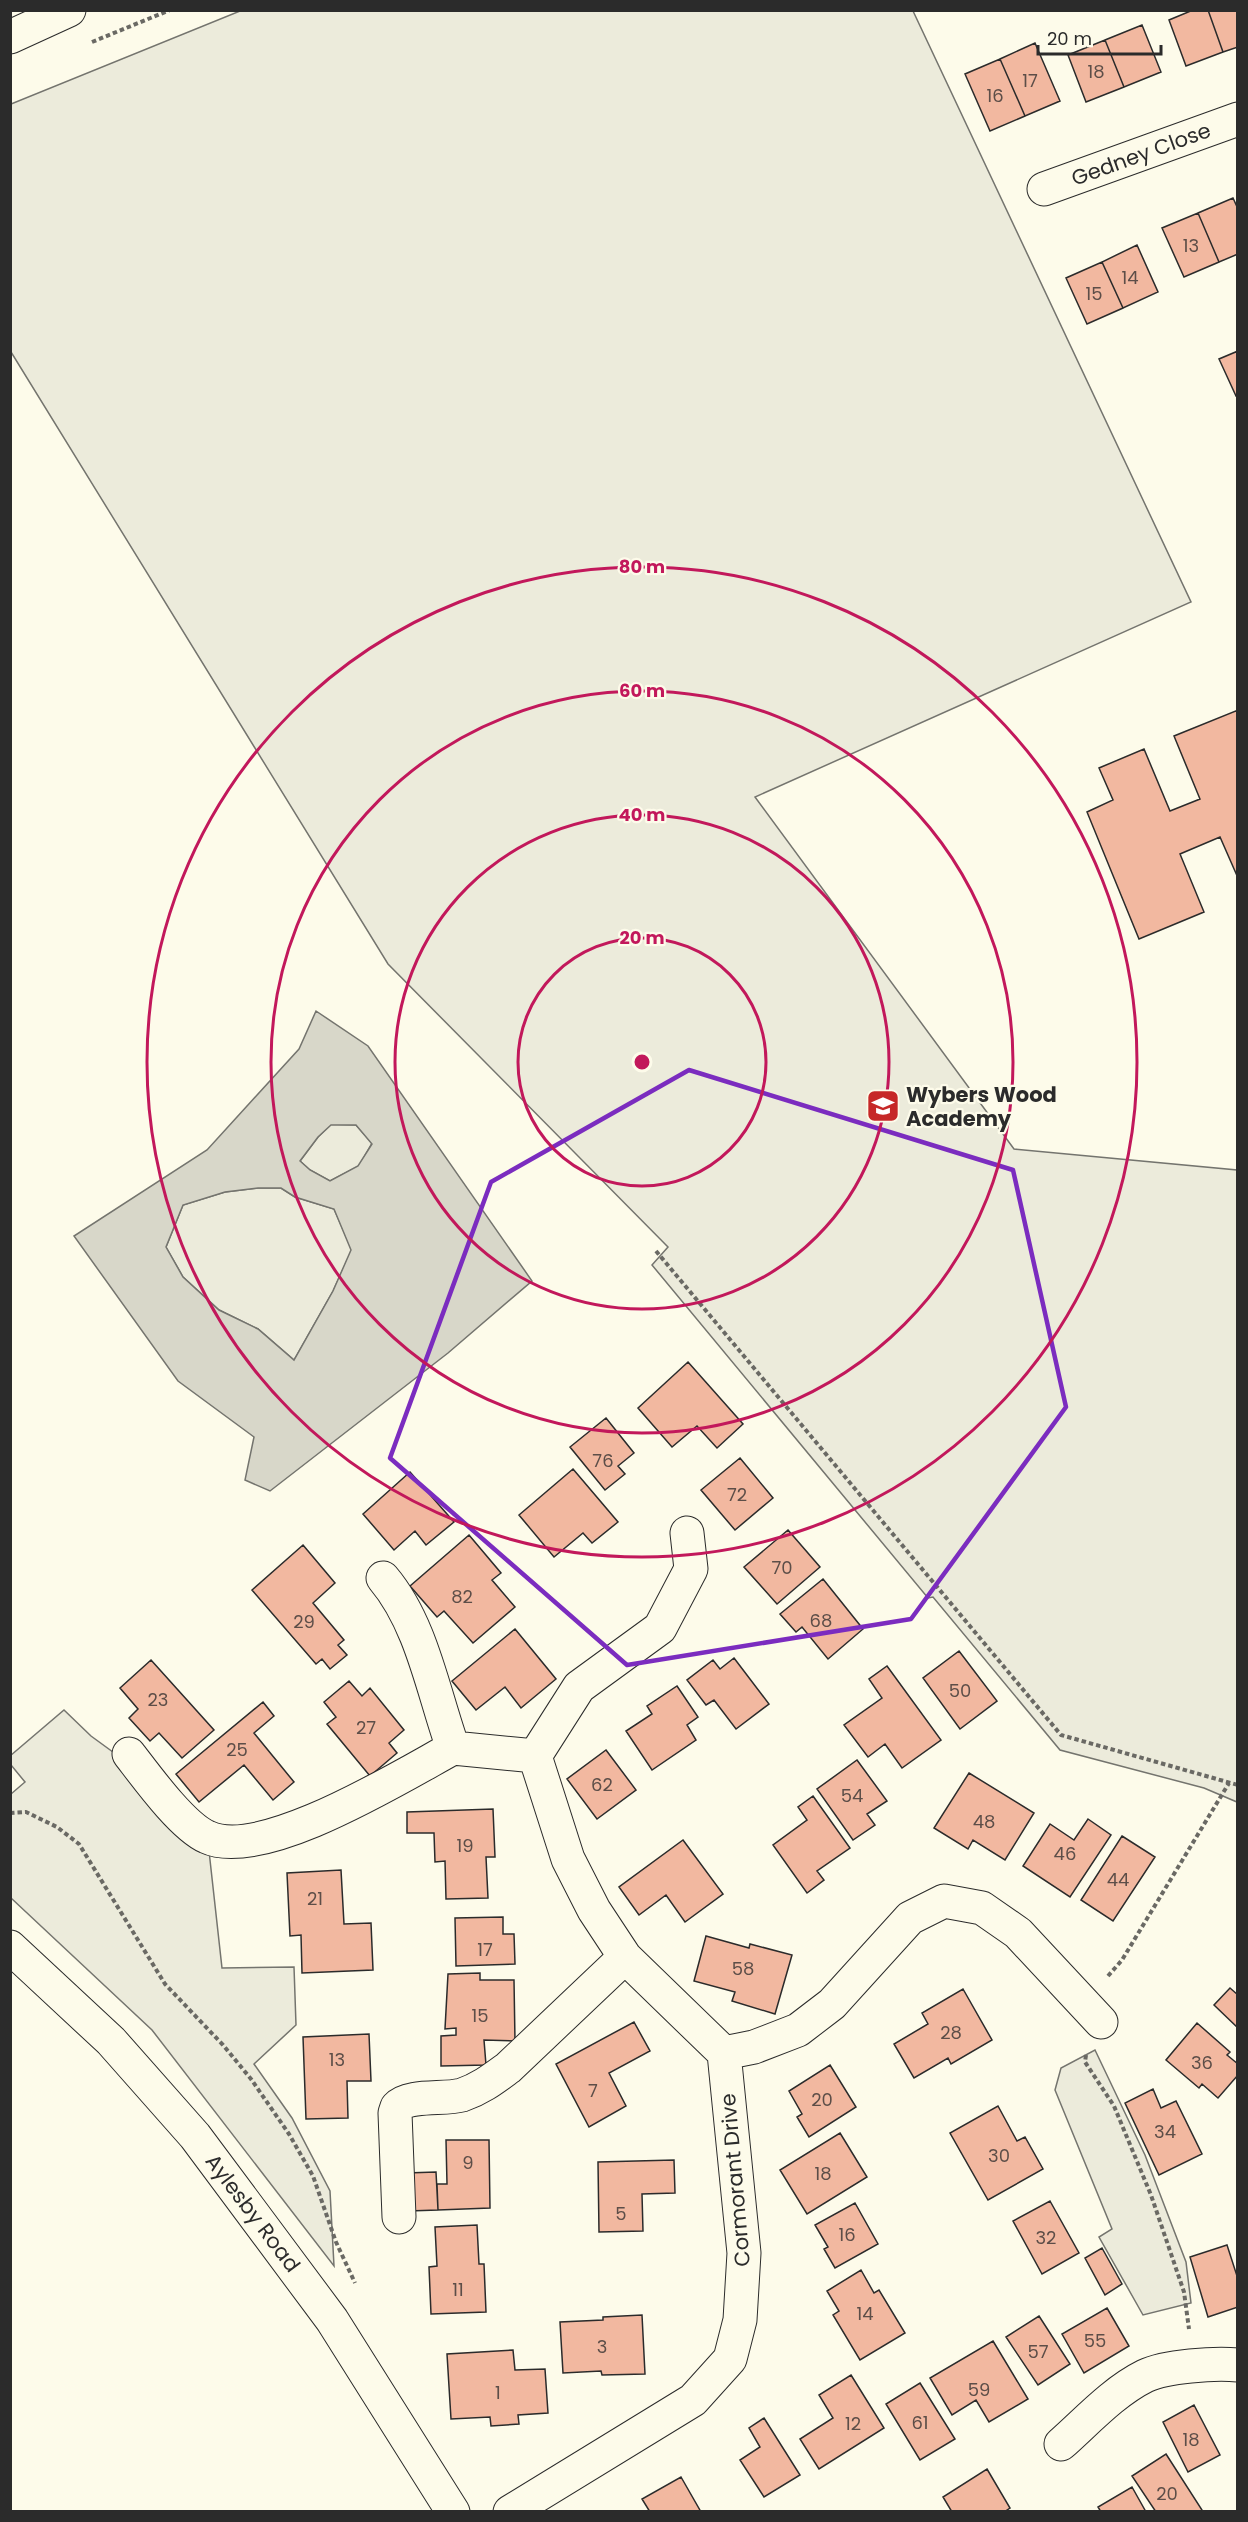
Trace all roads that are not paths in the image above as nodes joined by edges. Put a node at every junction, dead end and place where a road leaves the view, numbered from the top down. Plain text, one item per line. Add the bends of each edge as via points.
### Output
1 (69, 10) edge
2 (10, 37) edge
3 (1238, 119) edge
4 (1044, 189) dead end
5 (687, 1533) dead end
6 (383, 1578) dead end
7 (453, 1748) junction
8 (129, 1754) dead end
9 (535, 1756) junction
10 (10, 1947) edge
11 (625, 1958) junction
12 (1093, 2013) road end
13 (724, 2054) junction
14 (399, 2217) dead end
15 (1238, 2365) edge
16 (1061, 2444) dead end
17 (453, 2511) edge
18 (510, 2511) edge

1 - 2 street
3 - 4 street, Gedney Close
5 - 9 street via 691,1569 660,1628 579,1687
6 - 7 street via 413,1625
7 - 8 street via 359,1800 299,1826 251,1840 226,1841 207,1838 181,1817
7 - 9 street
9 - 11 street via 568,1859
10 - 17 street, Aylesby Road via 111,2041 195,2136 332,2320
11 - 13 street
11 - 14 street via 488,2084 459,2096 407,2101 397,2107
12 - 13 street via 1018,1933 982,1908 944,1901 910,1918 832,2004 798,2030
13 - 18 street, Cormorant Drive via 744,2253 740,2320 730,2359 693,2400
15 - 16 street via 1194,2365 1146,2375 1109,2400

